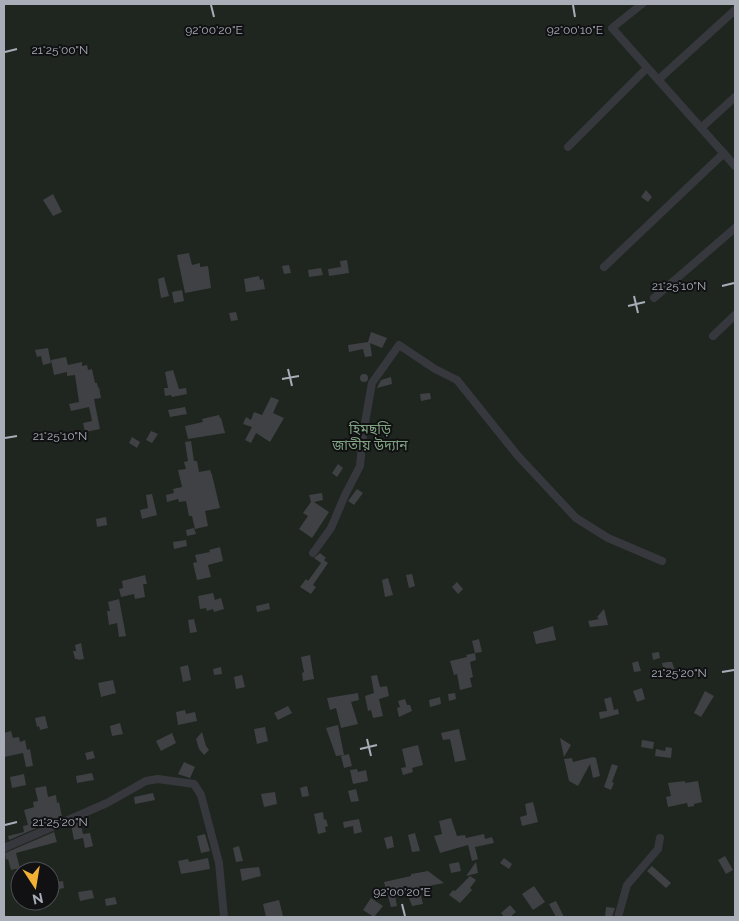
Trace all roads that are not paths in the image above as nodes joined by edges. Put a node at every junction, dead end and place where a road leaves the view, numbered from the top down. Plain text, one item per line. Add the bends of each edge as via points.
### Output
1 (642, 4) edge
2 (735, 10) edge
3 (647, 68) junction
4 (658, 80) junction
5 (735, 97) edge
6 (701, 128) junction
7 (568, 147) dead end
8 (724, 153) junction
9 (735, 166) edge
10 (735, 228) edge
11 (604, 267) dead end
12 (654, 298) dead end
13 (735, 315) edge
14 (713, 336) dead end
15 (313, 553) dead end
16 (662, 561) dead end
17 (660, 838) dead end
18 (4, 848) edge
19 (224, 917) edge
20 (618, 917) edge

1 - 3 street via 612,28
2 - 4 street
3 - 4 street
3 - 7 street
4 - 6 street
5 - 6 street
6 - 8 street
8 - 9 street
8 - 11 street
10 - 12 street
13 - 14 street
15 - 16 street via 331,528 360,466 372,383 399,345 456,380 518,456 576,518 608,538
17 - 20 street via 658,849 627,885
18 - 19 street via 98,807 146,781 158,778 194,784 201,795 219,862

